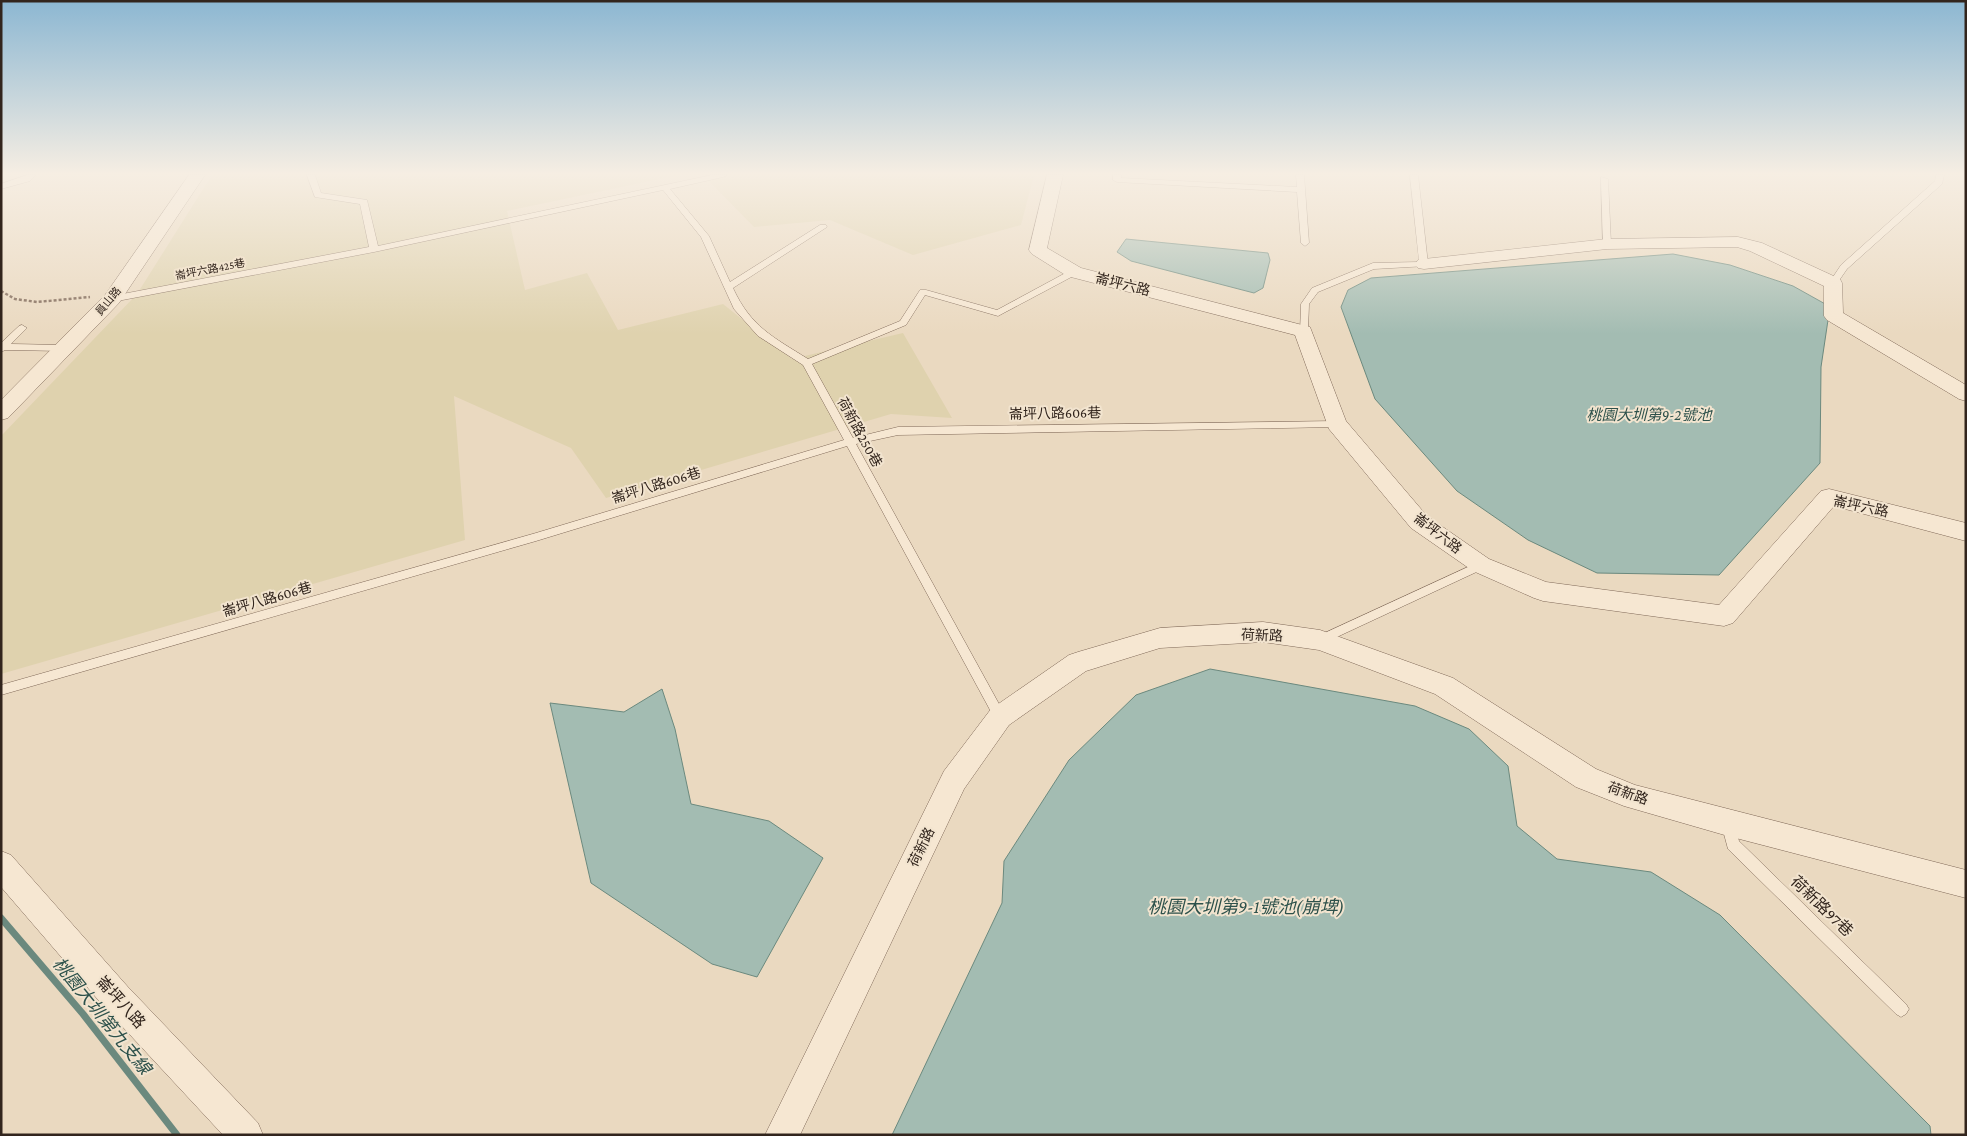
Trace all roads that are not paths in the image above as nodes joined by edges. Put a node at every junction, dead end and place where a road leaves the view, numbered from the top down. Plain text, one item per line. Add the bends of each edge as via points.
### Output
1 (161, 228) edge
2 (370, 228) edge
3 (473, 228) edge
4 (698, 228) edge
5 (820, 228) edge
6 (1043, 228) edge
7 (1304, 228) edge
8 (1420, 228) edge
9 (1606, 228) edge
10 (1888, 228) edge
11 (1305, 243) dead end
12 (1607, 244) junction
13 (374, 249) junction
14 (1424, 264) junction
15 (1074, 272) junction
16 (1833, 283) junction
17 (728, 287) junction
18 (112, 299) junction
19 (22, 328) dead end
20 (1303, 331) junction
21 (2, 348) edge
22 (65, 348) junction
23 (806, 363) junction
24 (1966, 394) edge
25 (1, 413) edge
26 (1336, 424) junction
27 (850, 442) junction
28 (1966, 532) edge
29 (1481, 565) junction
30 (1320, 640) junction
31 (1, 690) edge
32 (1000, 717) junction
33 (1728, 823) junction
34 (1, 865) edge
35 (1966, 884) edge
36 (1901, 1009) dead end
37 (246, 1135) edge
38 (782, 1135) edge

1 - 18 street, 員山路
2 - 13 lane
3 - 13 lane, 崙坪六路425巷
4 - 17 lane, 荷新路250巷
5 - 17 lane
6 - 15 street, 崙坪六路 via 1038,250
7 - 11 lane
8 - 14 lane
9 - 12 lane
10 - 16 lane via 1844,267
12 - 14 street
12 - 16 street via 1738,242 1756,247
13 - 18 lane, 崙坪六路425巷
14 - 20 lane via 1373,266 1315,290 1305,304
15 - 20 street, 崙坪六路
15 - 23 lane via 998,313 923,292 903,323
16 - 24 street via 1834,316
17 - 23 lane, 荷新路250巷 via 737,307 761,334
18 - 22 street, 員山路
19 - 21 lane
20 - 26 street, 崙坪六路
21 - 22 lane
22 - 25 street, 員山路
23 - 27 lane, 荷新路250巷
26 - 27 lane, 崙坪八路606巷 via 898,430
26 - 29 street, 崙坪六路 via 1419,522
27 - 31 lane, 崙坪八路606巷 via 536,537
27 - 32 lane, 荷新路250巷
28 - 29 street, 崙坪六路 via 1829,497 1724,616 1543,591
29 - 30 lane
30 - 32 street, 荷新路 via 1263,632 1160,638 1078,664
30 - 33 street, 荷新路 via 1444,686 1586,778 1634,797
32 - 38 street, 荷新路 via 954,780
33 - 35 street, 荷新路
33 - 36 lane, 荷新路97巷 via 1733,844
34 - 37 street, 崙坪八路 via 117,998

